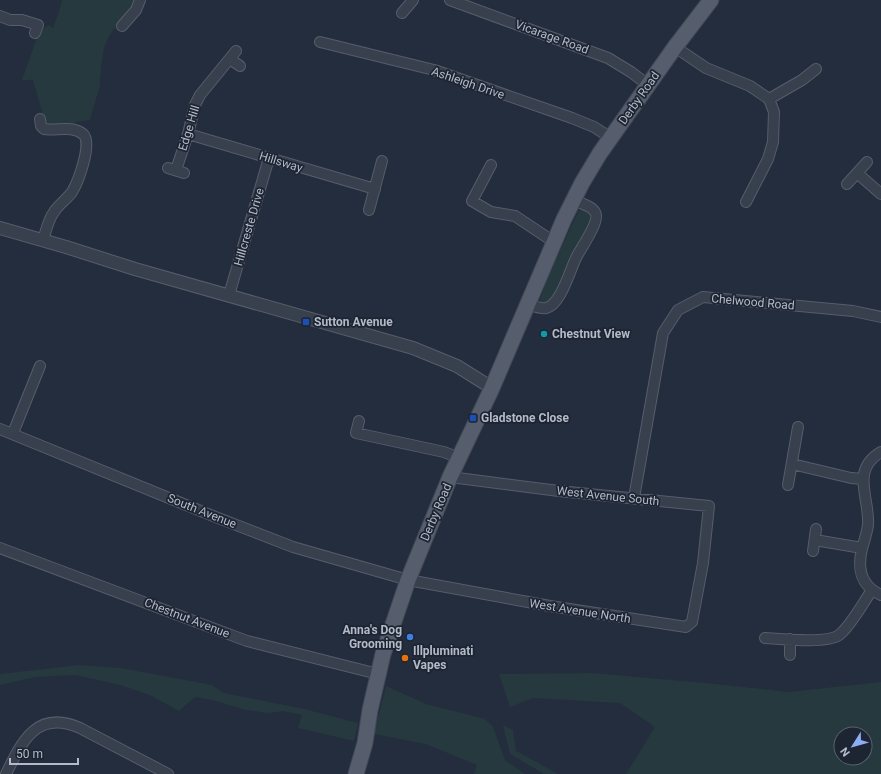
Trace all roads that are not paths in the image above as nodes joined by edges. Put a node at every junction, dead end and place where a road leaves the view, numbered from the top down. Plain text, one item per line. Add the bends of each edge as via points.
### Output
1 (140, 0) edge
2 (413, 0) edge
3 (450, 0) edge
4 (711, 0) edge
5 (402, 13) dead end
6 (0, 16) edge
7 (122, 26) dead end
8 (35, 33) dead end
9 (320, 42) dead end
10 (674, 47) junction
11 (240, 66) dead end
12 (816, 68) dead end
13 (648, 85) junction
14 (769, 99) junction
15 (40, 119) dead end
16 (188, 134) junction
17 (611, 138) junction
18 (269, 158) junction
19 (382, 161) dead end
20 (867, 162) dead end
21 (491, 165) dead end
22 (176, 171) dead end
23 (857, 173) junction
24 (847, 184) dead end
25 (374, 190) junction
26 (881, 194) edge
27 (574, 200) junction
28 (746, 202) dead end
29 (369, 210) dead end
30 (0, 228) edge
31 (43, 240) junction
32 (554, 242) junction
33 (229, 295) junction
34 (528, 304) junction
35 (881, 316) edge
36 (40, 366) dead end
37 (492, 388) junction
38 (359, 421) dead end
39 (798, 427) dead end
40 (0, 428) edge
41 (13, 433) junction
42 (881, 452) edge
43 (459, 458) junction
44 (792, 464) junction
45 (450, 477) junction
46 (863, 479) junction
47 (788, 485) dead end
48 (634, 498) junction
49 (816, 529) dead end
50 (814, 540) junction
51 (0, 548) edge
52 (862, 548) junction
53 (813, 551) dead end
54 (703, 564) joint
55 (408, 580) junction
56 (873, 590) edge
57 (765, 638) dead end
58 (790, 639) junction
59 (790, 655) dead end
60 (378, 674) junction
61 (6, 774) edge
62 (168, 774) edge
63 (356, 774) edge

1 - 7 street via 136,10
2 - 5 street
3 - 13 street, Vicarage Road via 608,58
4 - 10 main road, Derby Road
6 - 8 street via 38,24
9 - 17 street, Ashleigh Drive via 434,70 572,118 594,127
10 - 13 main road, Derby Road
10 - 14 street via 706,68 750,86
11 - 16 street, Edge Hill via 233,55 200,95
12 - 14 street via 802,80
13 - 17 main road, Derby Road
14 - 28 street via 774,112 773,142 768,159
15 - 31 street via 44,129 78,131 87,143 75,187 54,211
16 - 18 street, Hillsway
16 - 22 street, Edge Hill
17 - 27 main road, Derby Road
18 - 25 street, Hillsway
18 - 33 street, Hillcreste Drive
19 - 25 street
20 - 23 street
21 - 32 street via 472,201 491,212 515,216
23 - 24 street
23 - 26 street
25 - 29 street
27 - 32 main road, Derby Road
27 - 34 street via 596,212 589,236 552,306 539,308
30 - 31 street
31 - 33 street
32 - 34 main road, Derby Road
33 - 37 street via 414,348 457,366
34 - 37 main road, Derby Road
35 - 48 street, Chelwood Road via 703,297 678,310 663,333
36 - 41 street
37 - 43 main road, Derby Road
38 - 43 street via 356,433 444,452
39 - 44 street
40 - 41 street, South Avenue
41 - 55 street, South Avenue via 293,547
42 - 46 street via 869,462
43 - 45 main road, Derby Road
44 - 46 street
44 - 47 street
45 - 48 street, West Avenue South
45 - 55 main road, Derby Road
46 - 52 street via 868,526
48 - 54 street, West Avenue South via 709,506
49 - 50 street
50 - 52 street
50 - 53 street
51 - 60 street, Chestnut Avenue via 247,641
52 - 56 street via 859,566 863,579
54 - 55 street, West Avenue North via 692,622 686,627
55 - 60 main road, Derby Road
56 - 58 street via 838,636 829,639
57 - 58 street
58 - 59 street
60 - 63 main road, Derby Road via 365,743
61 - 62 street via 28,734 45,723 54,722 72,724

